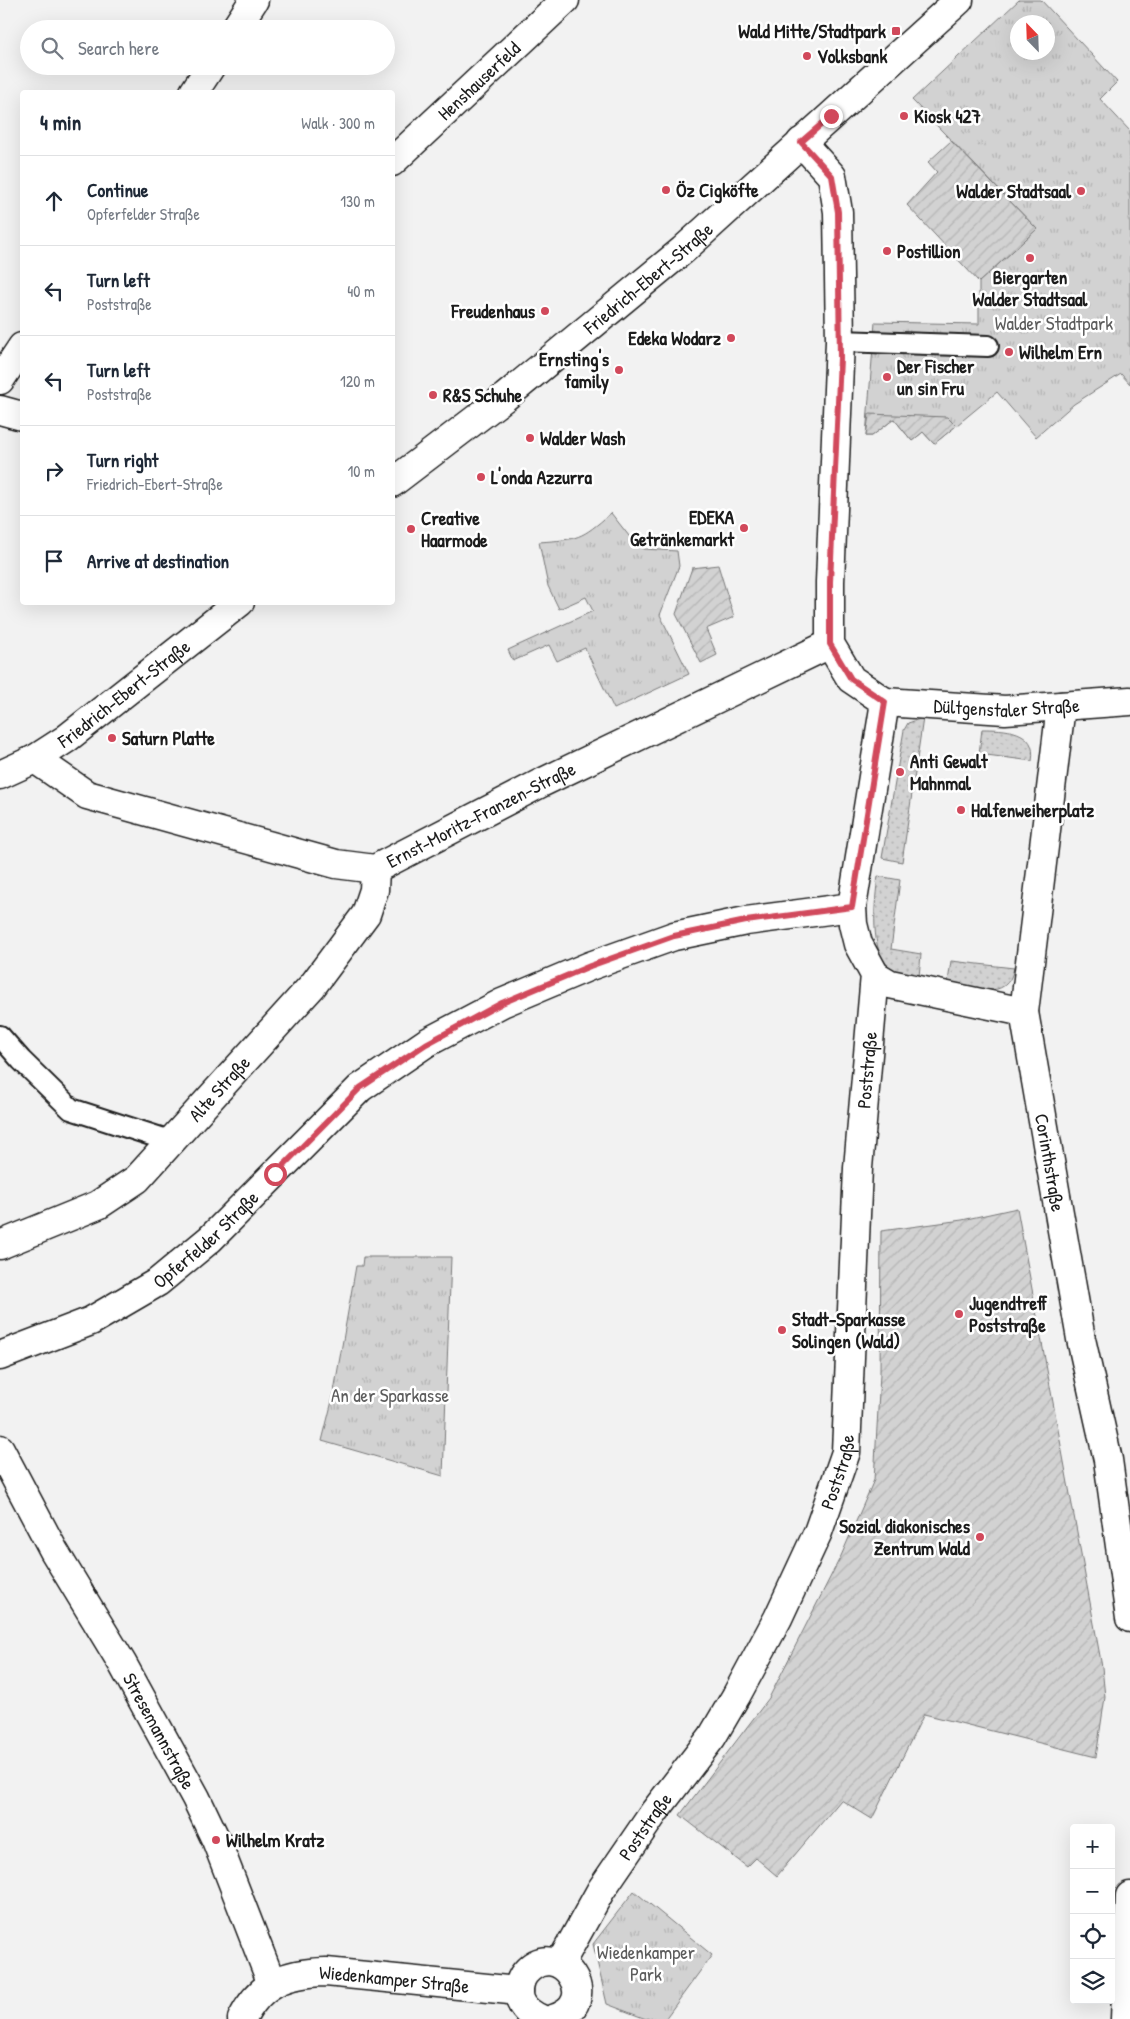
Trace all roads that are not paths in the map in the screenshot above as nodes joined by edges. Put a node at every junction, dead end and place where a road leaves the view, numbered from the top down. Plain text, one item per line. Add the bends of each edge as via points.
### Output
1 (254, 0) edge
2 (565, 0) edge
3 (959, 0) edge
4 (241, 20) edge
5 (205, 75) edge
6 (195, 90) edge
7 (801, 142) junction
8 (395, 159) edge
9 (840, 341) junction
10 (988, 346) dead end
11 (20, 350) edge
12 (0, 380) edge
13 (0, 410) edge
14 (20, 415) edge
15 (395, 481) edge
16 (236, 605) edge
17 (830, 644) junction
18 (1130, 701) edge
19 (885, 702) junction
20 (1061, 706) junction
21 (36, 759) junction
22 (0, 775) edge
23 (375, 869) junction
24 (852, 907) junction
25 (875, 975) junction
26 (1024, 1012) junction
27 (0, 1036) edge
28 (170, 1141) junction
29 (0, 1245) edge
30 (0, 1356) edge
31 (0, 1449) edge
32 (1130, 1618) edge
33 (1130, 1896) edge
34 (560, 1964) junction
35 (272, 1984) junction
36 (519, 1991) junction
37 (566, 2016) edge
38 (242, 2019) edge
39 (541, 2019) edge
40 (1125, 2019) edge

1 - 4 street
2 - 8 street, Henshauserfeld
3 - 7 street, Friedrich-Ebert-Straße
5 - 6 street
7 - 9 street via 832,176 838,212
7 - 15 street, Friedrich-Ebert-Straße via 683,250 505,397
9 - 10 lane
9 - 17 street
11 - 12 street
13 - 14 street
16 - 21 street, Friedrich-Ebert-Straße via 90,721
17 - 19 street via 851,679
17 - 23 street, Ernst-Moritz-Franzen-Straße via 541,784
18 - 20 street, Dültgenstaler Straße
19 - 20 street, Dültgenstaler Straße via 1005,710
19 - 24 street
20 - 26 street, Corinthstraße
21 - 22 street, Friedrich-Ebert-Straße
21 - 23 street, Ernst-Moritz-Franzen-Straße via 87,795 336,864
23 - 28 street, Alte Straße via 374,890 366,914 313,985
24 - 25 street via 852,924 858,944
24 - 30 street, Opferfelder Straße via 746,921 674,936 590,966 502,1003 426,1044 360,1088 210,1239 158,1282 90,1321
25 - 26 street via 890,984
25 - 34 street, Poststraße via 858,1168 846,1452 818,1532 778,1618 736,1696 712,1737 655,1811 601,1890
26 - 32 street, Corinthstraße via 1081,1339 1108,1460
27 - 28 lane via 71,1109
28 - 29 street, Alte Straße via 138,1179 98,1205
31 - 35 street, Stresemannstraße via 54,1551 122,1663 196,1798 216,1840
33 - 40 street
34 - 36 street via 544,1962 530,1968 524,1974
34 - 37 street via 574,1977 577,1986 574,2004
35 - 36 street, Wiedenkamper Straße via 285,1977 326,1972
35 - 38 street via 259,1993
36 - 39 street via 525,2009

